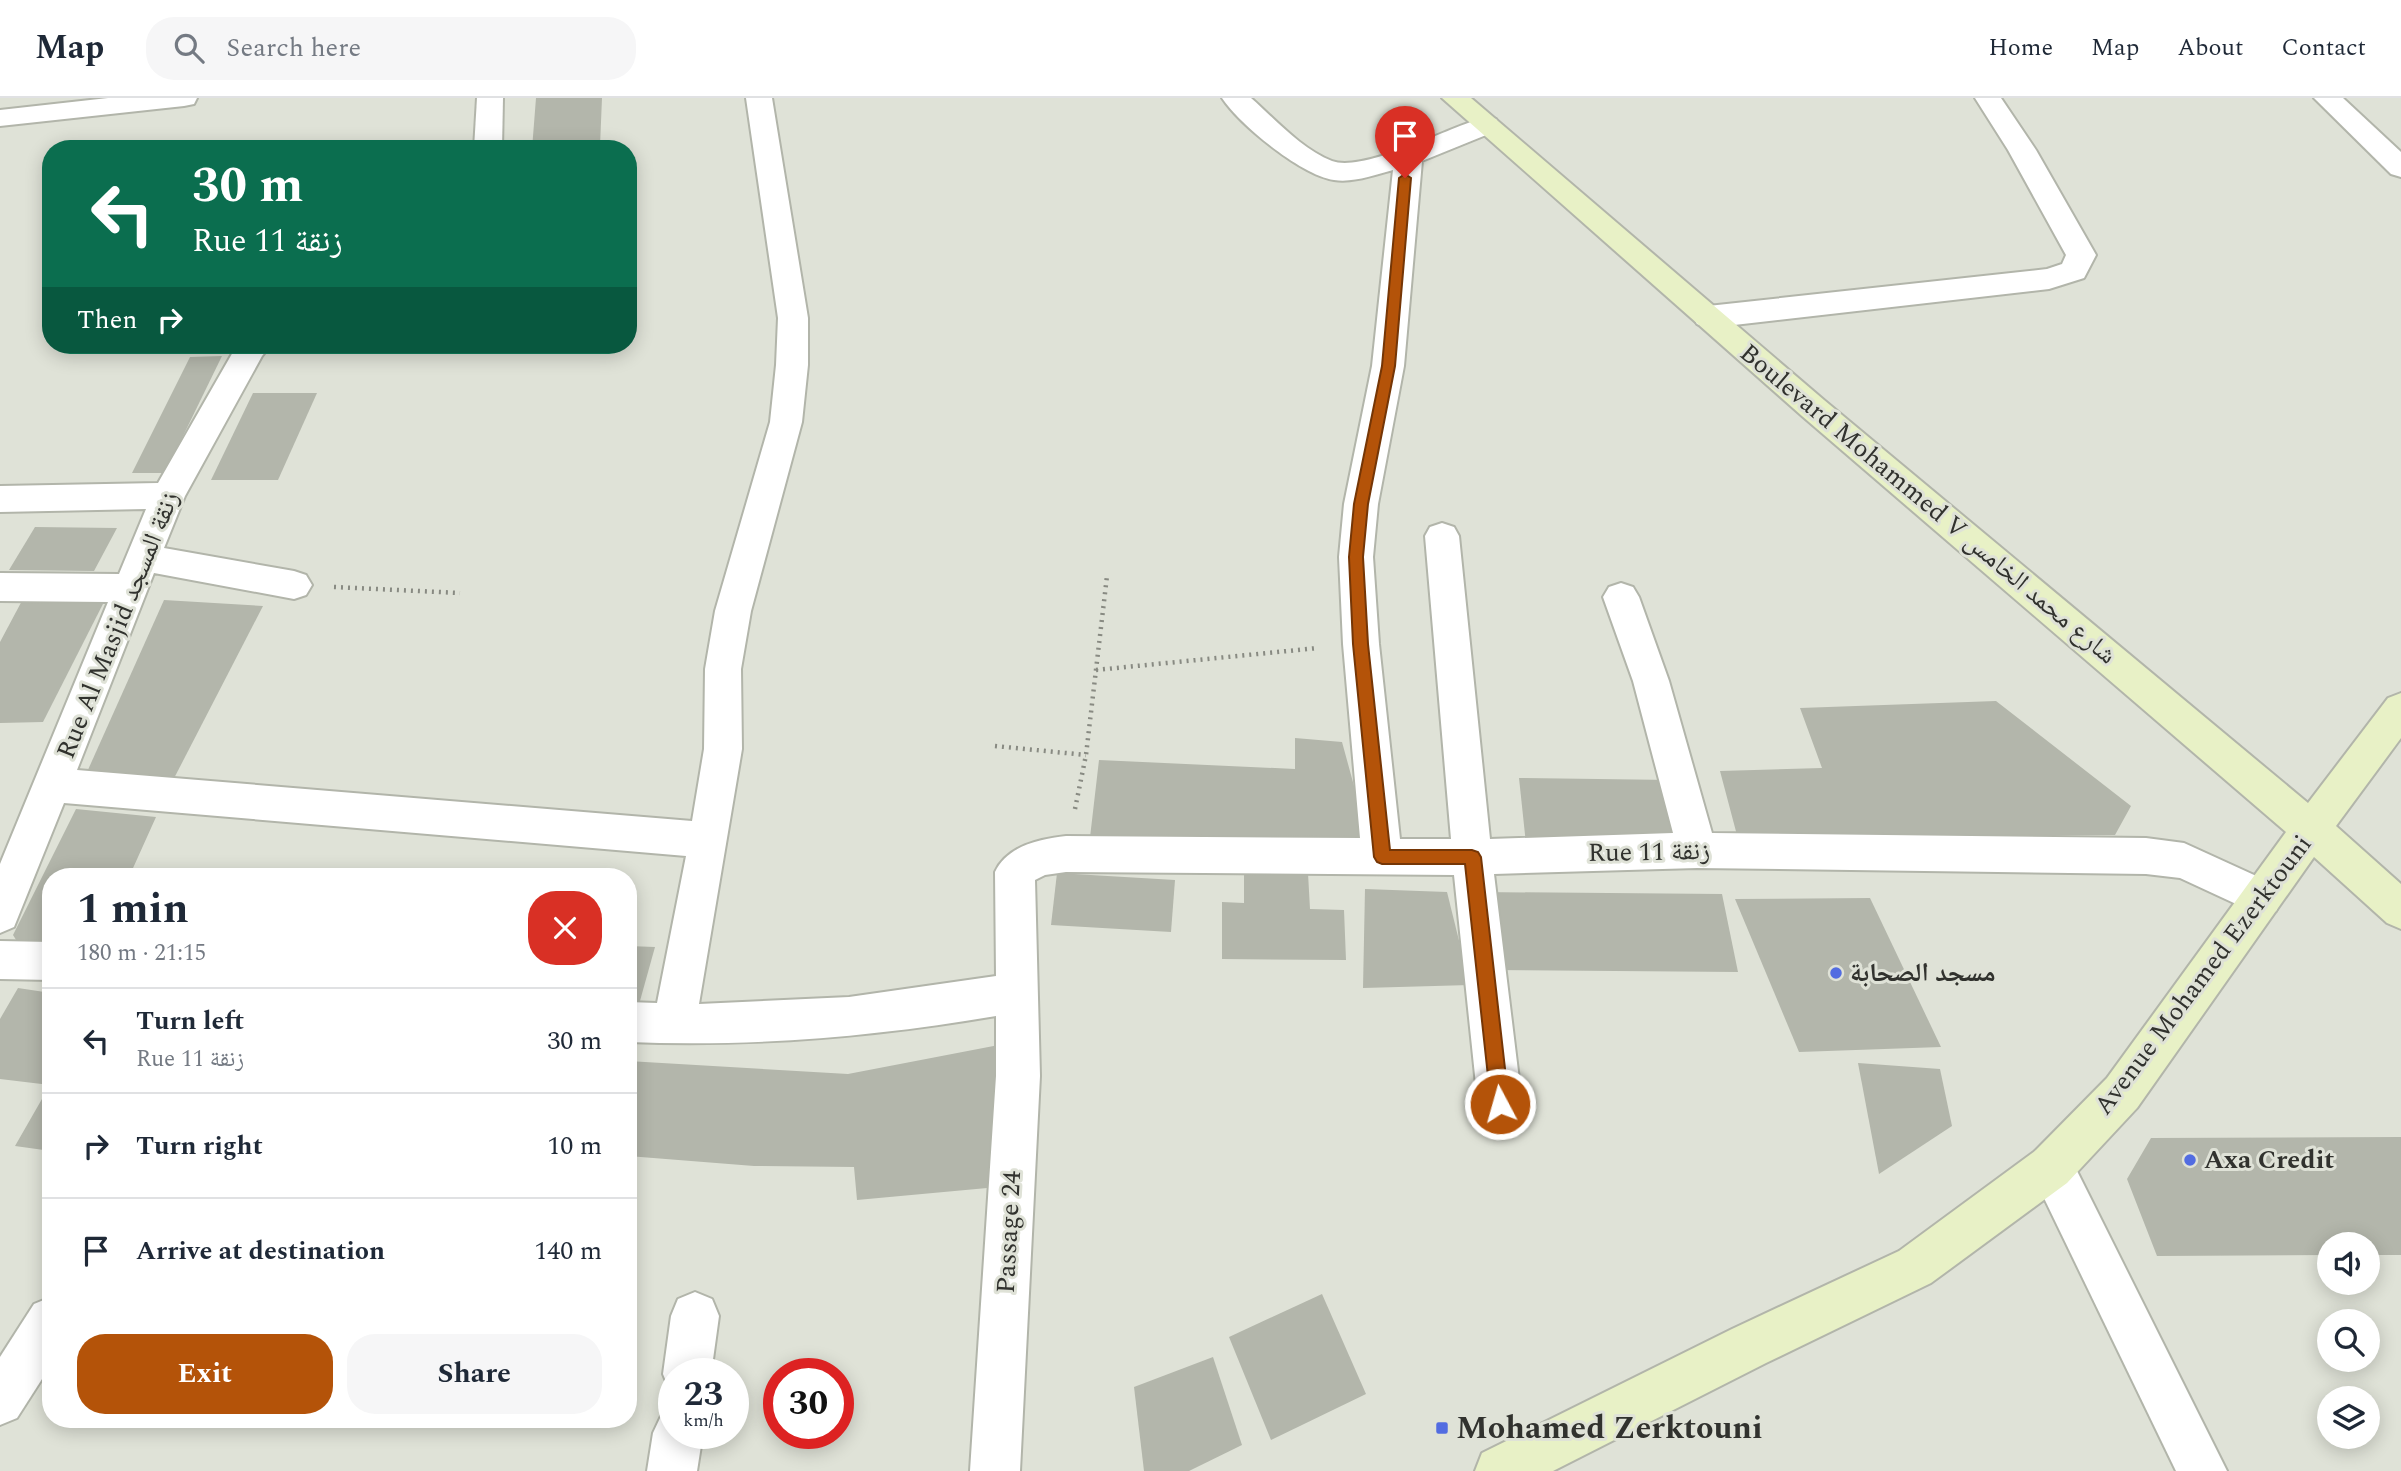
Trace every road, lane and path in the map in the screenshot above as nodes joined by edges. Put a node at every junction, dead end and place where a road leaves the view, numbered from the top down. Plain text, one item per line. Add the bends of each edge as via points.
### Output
1 (184, 98) edge
2 (490, 98) edge
3 (759, 98) edge
4 (1235, 98) edge
5 (1455, 98) edge
6 (1988, 98) edge
7 (2327, 98) edge
8 (142, 101) edge
9 (0, 118) edge
10 (1486, 125) junction
11 (488, 140) edge
12 (1408, 156) junction
13 (2401, 168) edge
14 (1708, 317) junction
15 (247, 354) edge
16 (168, 496) junction
17 (0, 499) edge
18 (1442, 536) dead end
19 (139, 573) junction
20 (1107, 576) dead end
21 (294, 585) joint
22 (0, 587) edge
23 (460, 593) dead end
24 (1622, 597) dead end
25 (1361, 644) junction
26 (1096, 670) junction
27 (2401, 709) edge
28 (995, 746) dead end
29 (1086, 755) junction
30 (52, 785) junction
31 (2311, 829) junction
32 (709, 840) junction
33 (1697, 850) junction
34 (1382, 857) junction
35 (1472, 857) junction
36 (1047, 858) junction
37 (2262, 898) junction
38 (2401, 910) edge
39 (0, 914) edge
40 (1, 959) edge
41 (42, 961) edge
42 (1018, 992) junction
43 (637, 1022) edge
44 (674, 1024) junction
45 (1500, 1104) dead end
46 (2051, 1167) junction
47 (695, 1316) dead end
48 (42, 1335) edge
49 (689, 1358) edge
50 (0, 1401) edge
51 (675, 1449) edge
52 (1517, 1467) edge
53 (672, 1471) edge
54 (995, 1471) edge
55 (2202, 1471) edge

1 - 8 street
2 - 11 street
3 - 32 street via 793,318 792,365 786,422 731,622 723,669 723,749
4 - 12 street via 1317,168 1352,170
5 - 10 main road, Boulevard Mohammed V شارع محمد الخامس
6 - 14 street via 2081,255 2073,271 2049,279
7 - 13 street
8 - 9 street
10 - 12 street
10 - 14 main road, Boulevard Mohammed V شارع محمد الخامس
12 - 25 street via 1388,366 1357,544
14 - 31 main road, Boulevard Mohammed V شارع محمد الخامس
15 - 16 street, Rue Al Masjid زنقة المسجد
16 - 17 street
16 - 19 street, Rue Al Masjid زنقة المسجد
18 - 35 street
19 - 21 street
19 - 22 street
19 - 30 street, Rue Al Masjid زنقة المسجد
20 - 26 path
21 - 23 path
24 - 33 street via 1651,681
25 - 26 path
25 - 34 street
26 - 29 path
27 - 31 main road, Avenue Mohamed Ezerktouni
28 - 29 path
29 - 36 path
30 - 32 street
30 - 39 street, Rue Al Masjid زنقة المسجد
31 - 37 main road, Avenue Mohamed Ezerktouni
31 - 38 main road, Boulevard Mohammed V شارع محمد الخامس
32 - 44 street
33 - 35 street, Rue 11 زنقة
33 - 37 street, Rue 11 زنقة via 2146,856 2184,861
34 - 35 street, Rue 11 زنقة
34 - 36 street, Rue 11 زنقة
35 - 45 street
36 - 42 street, Passage 24 via 1015,872
37 - 46 main road, Avenue Mohamed Ezerktouni via 2122,1093
40 - 41 street
42 - 44 street via 877,1014
42 - 54 street, Passage 24 via 1018,1076
43 - 44 street
46 - 52 main road, Avenue Mohamed Ezerktouni via 1915,1267 1761,1340
46 - 55 street
47 - 49 street
48 - 50 street
51 - 53 street

